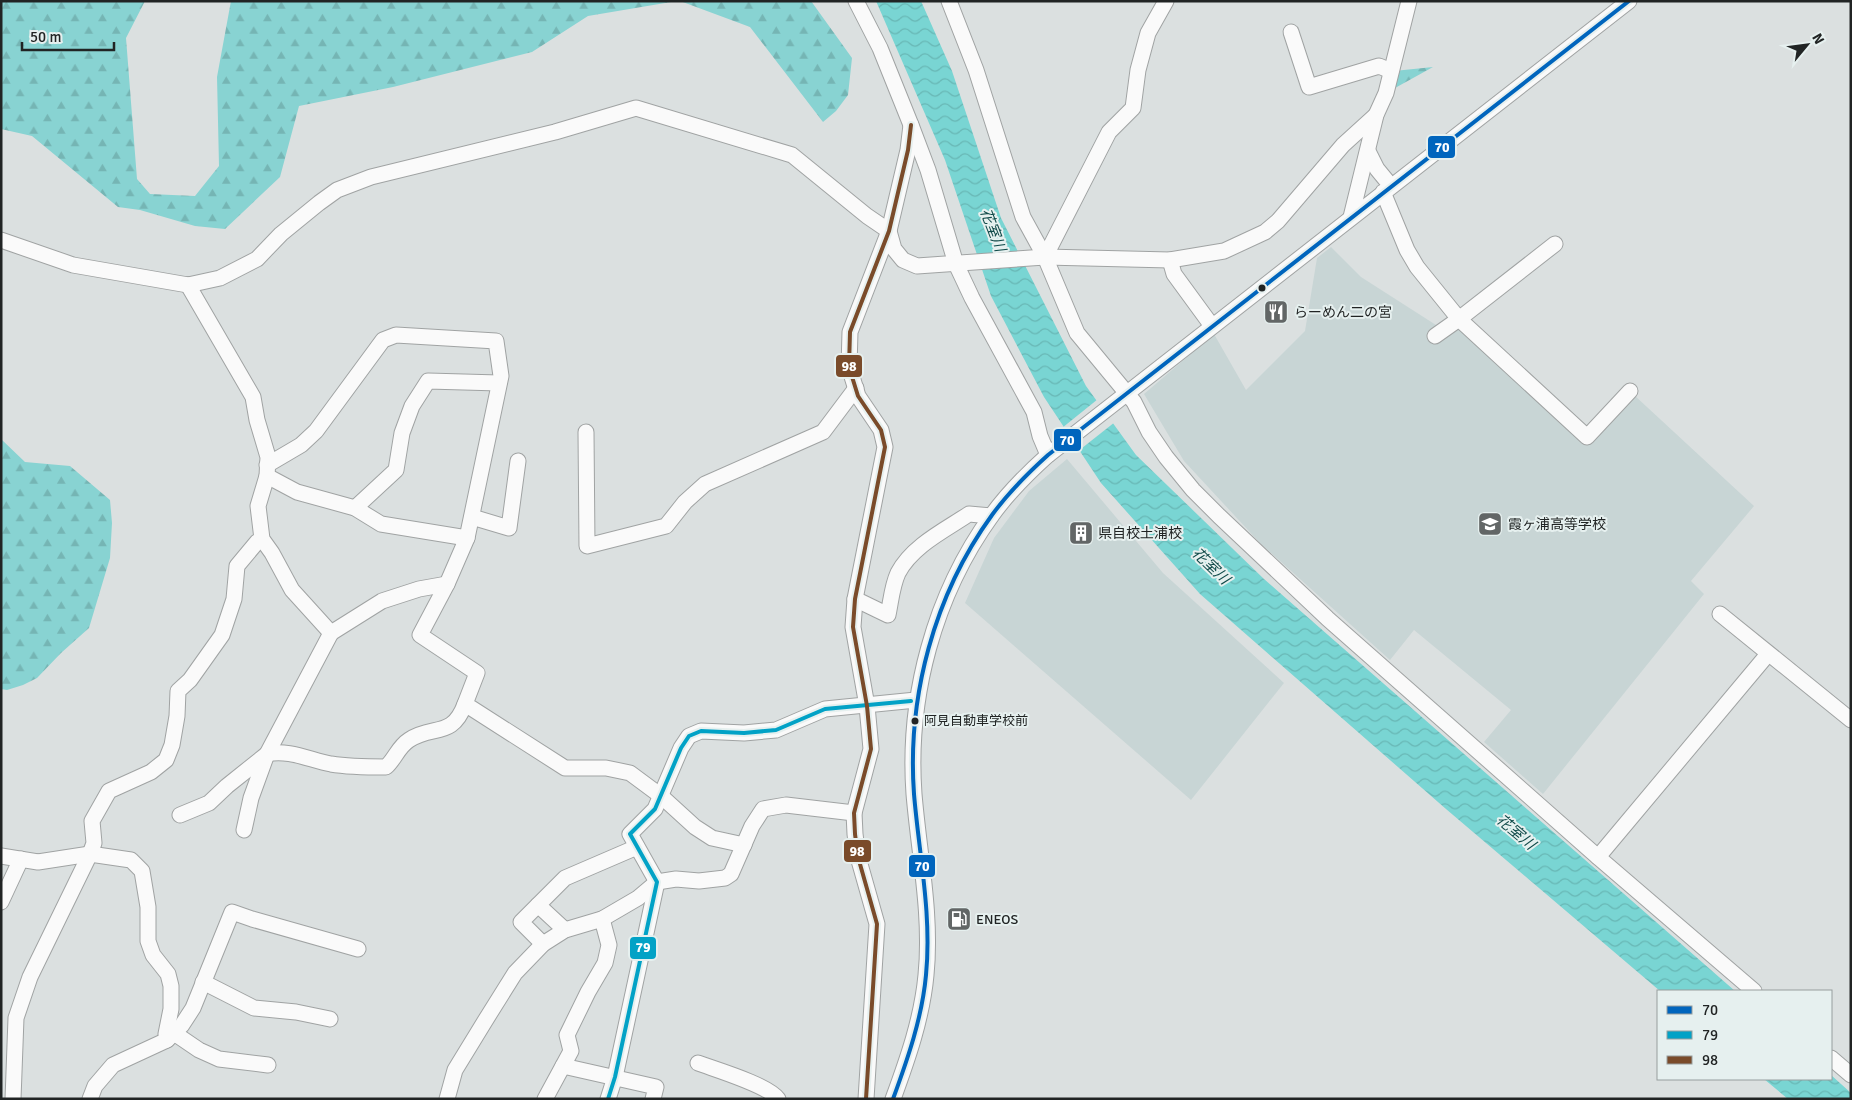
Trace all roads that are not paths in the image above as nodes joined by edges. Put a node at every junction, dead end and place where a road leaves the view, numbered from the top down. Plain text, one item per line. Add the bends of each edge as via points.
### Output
1 (856, 1) edge
2 (949, 1) edge
3 (1166, 1) edge
4 (1409, 1) edge
5 (1629, 1) edge
6 (1291, 32) dead end
7 (1391, 71) junction
8 (1376, 115) junction
9 (911, 125) junction
10 (1368, 151) junction
11 (1387, 189) junction
12 (1351, 217) junction
13 (888, 231) junction
14 (1, 240) edge
15 (1555, 244) dead end
16 (1039, 257) junction
17 (1170, 260) junction
18 (963, 263) junction
19 (188, 285) junction
20 (1458, 319) junction
21 (1212, 326) junction
22 (1434, 336) dead end
23 (499, 383) junction
24 (856, 388) junction
25 (1630, 391) dead end
26 (1121, 397) junction
27 (586, 432) dead end
28 (1048, 454) junction
29 (518, 461) dead end
30 (267, 470) junction
31 (355, 508) junction
32 (991, 516) junction
33 (472, 517) junction
34 (467, 538) junction
35 (262, 540) junction
36 (447, 584) junction
37 (855, 599) junction
38 (1720, 614) dead end
39 (330, 633) junction
40 (1768, 654) junction
41 (916, 700) junction
42 (465, 704) junction
43 (867, 706) junction
44 (1851, 720) edge
45 (267, 754) junction
46 (661, 796) junction
47 (854, 812) junction
48 (180, 815) dead end
49 (244, 830) dead end
50 (744, 846) junction
51 (637, 847) junction
52 (90, 854) junction
53 (1, 856) edge
54 (1598, 856) junction
55 (21, 859) junction
56 (657, 882) junction
57 (1, 902) edge
58 (538, 905) junction
59 (602, 920) junction
60 (565, 930) junction
61 (543, 944) junction
62 (358, 949) dead end
63 (203, 982) junction
64 (1753, 990) edge
65 (330, 1019) dead end
66 (171, 1036) junction
67 (7, 1056) edge
68 (1832, 1059) edge
69 (698, 1063) dead end
70 (268, 1065) dead end
71 (563, 1066) junction
72 (1851, 1075) edge
73 (615, 1077) junction
74 (12, 1099) edge
75 (90, 1099) edge
76 (447, 1099) edge
77 (545, 1099) edge
78 (608, 1099) edge
79 (653, 1099) edge
80 (778, 1099) edge
81 (866, 1099) edge
82 (893, 1099) edge

1 - 9 street via 880,48
2 - 16 street via 976,70
3 - 16 street via 1148,33 1138,70 1133,108 1109,132
4 - 7 street
5 - 11 street
6 - 7 street via 1309,87 1379,66
7 - 8 street
8 - 10 street
8 - 17 street via 1343,145 1265,232 1224,251
9 - 13 street
9 - 18 street
10 - 11 street
10 - 12 street
11 - 12 street
11 - 20 street via 1406,250
12 - 21 street
13 - 18 street via 894,249 903,260 917,266
13 - 19 street via 792,155 636,108 555,132 371,177 337,190 281,234 257,259 220,278
13 - 24 street via 850,332 849,367
14 - 19 street via 73,265
15 - 20 street
16 - 17 street
16 - 18 street
16 - 26 street via 1077,333
17 - 21 street via 1174,274
18 - 28 street via 972,298 1034,412
19 - 30 street via 253,397 268,457
20 - 22 street
20 - 25 street via 1587,437
21 - 26 street
23 - 30 street via 501,376 496,342 396,335 383,340 316,431
23 - 31 street via 428,381 412,406 402,433 396,470
23 - 33 street
24 - 27 street via 823,432 705,484 666,526 587,546
24 - 37 street via 881,430 885,447
26 - 28 street
26 - 54 street via 1134,402 1166,457 1226,523 1327,618
28 - 32 street
29 - 33 street via 509,528
30 - 31 street via 296,492
30 - 35 street via 258,506
31 - 34 street via 381,524
32 - 37 street via 969,514 921,546 897,574 888,615
32 - 41 street via 951,587 928,648
33 - 34 street
34 - 36 street
35 - 39 street via 292,590
35 - 52 street via 237,566 234,599 222,635 190,680 178,691 172,745 166,760 151,772 109,791 92,821 94,843
36 - 39 street via 382,601
36 - 42 street via 420,636 477,673
37 - 43 street via 854,638
38 - 40 street
39 - 45 street
40 - 44 street
40 - 54 street
41 - 43 street
41 - 82 street via 914,792 928,943 918,1027
42 - 45 street via 455,724 410,739 386,767 332,764 298,755
42 - 46 street via 565,768 606,768 630,774
43 - 46 street via 825,709 776,730 744,733 701,730 689,736 681,748
43 - 47 street via 871,749
45 - 48 street via 209,803
45 - 49 street via 251,798
46 - 50 street via 712,838
46 - 51 street via 655,809 630,834
47 - 50 street via 786,805 763,809
47 - 81 street via 858,857 877,924
50 - 56 street via 731,874 725,878
51 - 56 street
51 - 58 street via 565,878
52 - 55 street via 38,862
52 - 66 street via 131,860 142,871 148,906 148,940 153,955 168,974 171,986 166,1034
52 - 67 street via 30,977 16,1018 16,1044
53 - 55 street
54 - 64 street
55 - 57 street
56 - 59 street
56 - 73 street
58 - 60 street
58 - 61 street via 521,922
59 - 60 street
59 - 71 street via 608,945 605,963 567,1035 571,1051
60 - 61 street
61 - 76 street via 515,973 484,1021 456,1070
62 - 63 street via 232,912
63 - 65 street via 254,1008
63 - 66 street via 193,1008
66 - 70 street via 218,1059
66 - 75 street via 114,1065 95,1086
67 - 74 street
68 - 72 street
69 - 80 street via 754,1084
71 - 73 street
71 - 77 street
73 - 78 street
73 - 79 street via 656,1086

